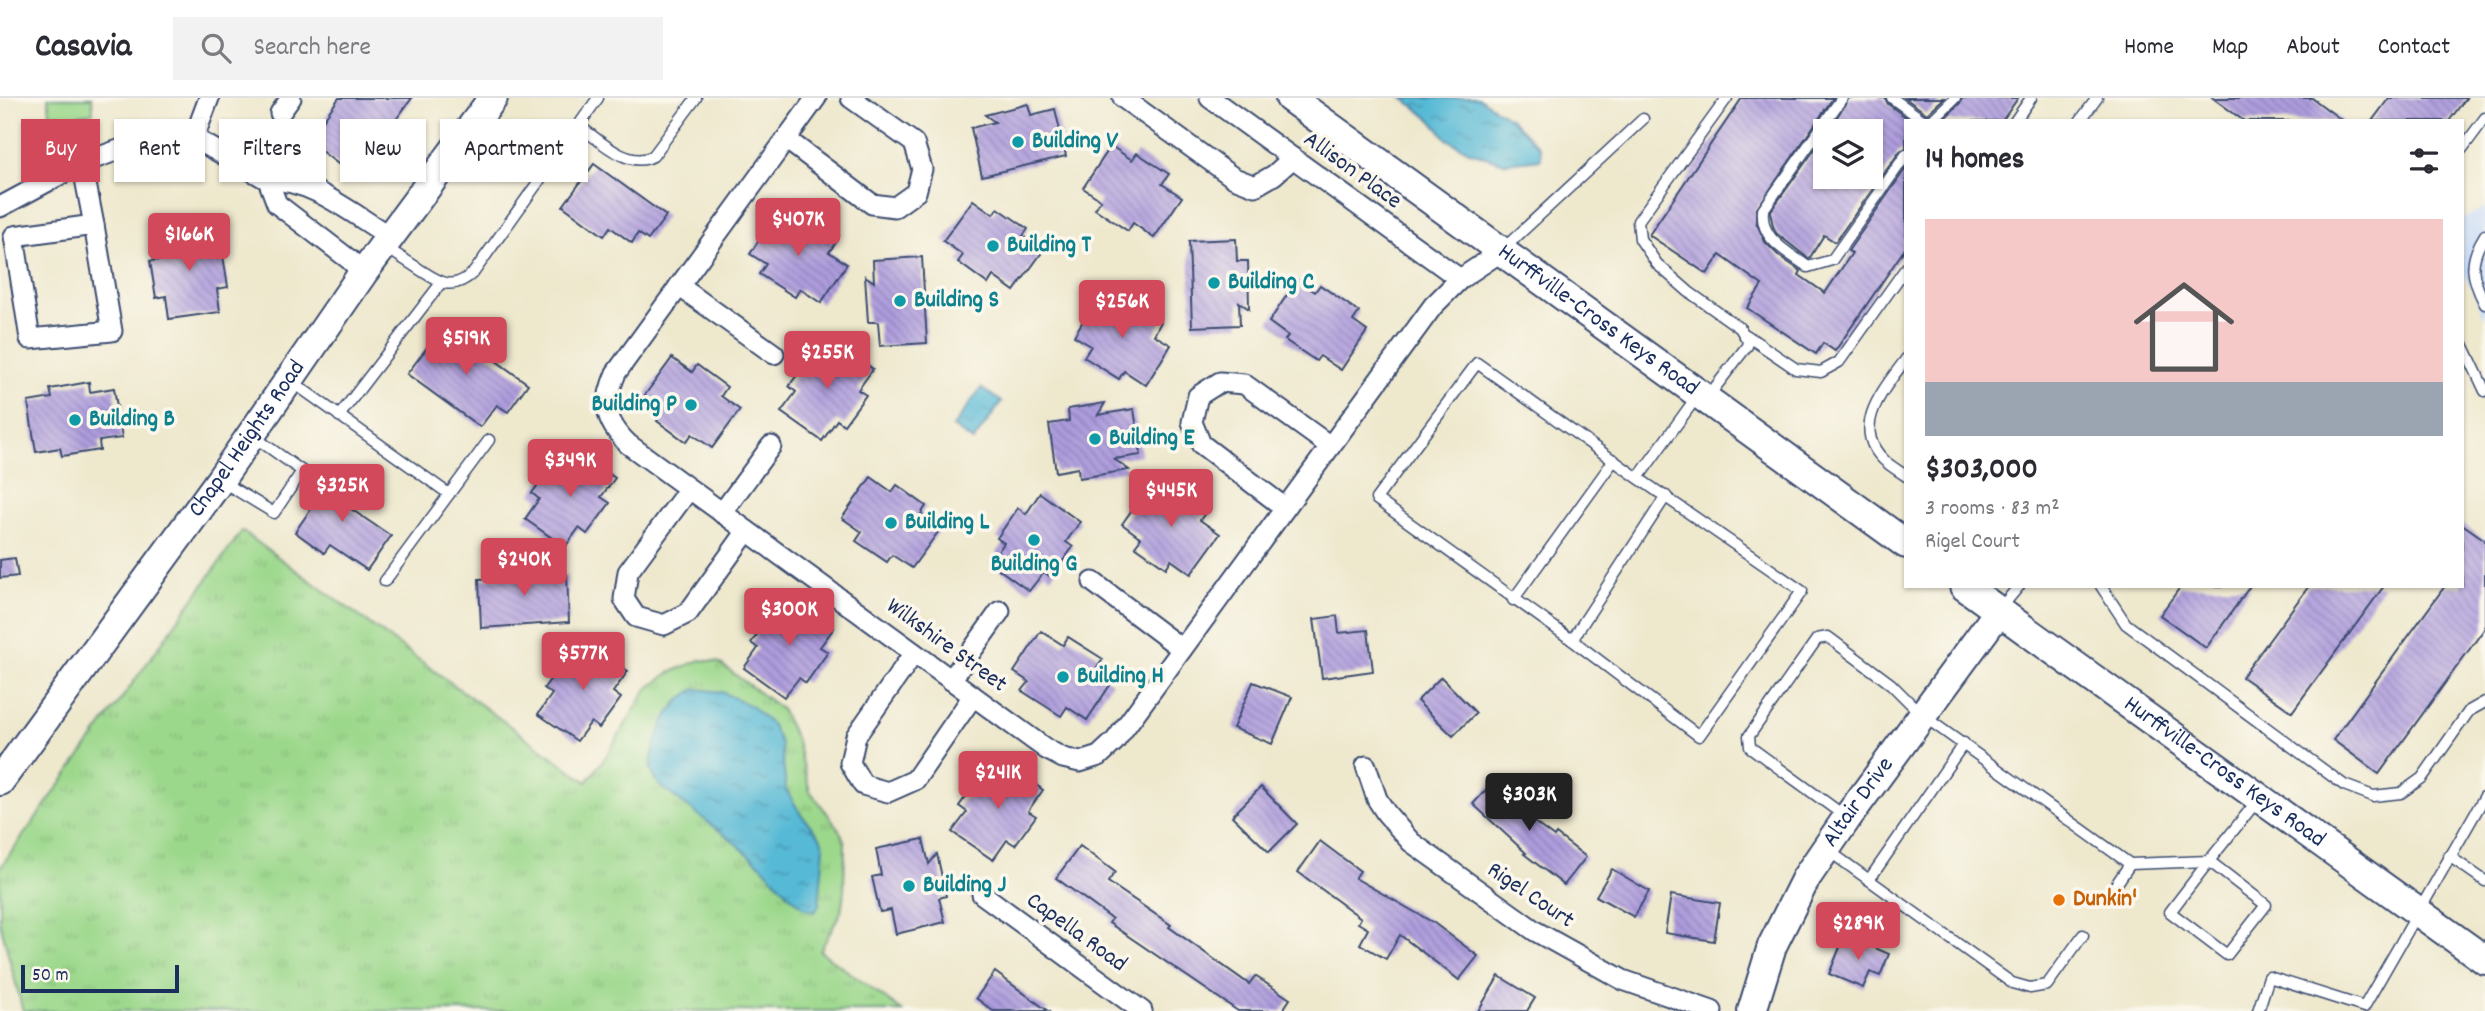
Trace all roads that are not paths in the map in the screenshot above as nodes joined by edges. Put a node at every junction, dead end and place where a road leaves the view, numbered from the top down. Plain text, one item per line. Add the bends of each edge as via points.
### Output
1 (209, 98) edge
2 (493, 98) edge
3 (598, 98) edge
4 (696, 98) edge
5 (816, 98) edge
6 (851, 98) edge
7 (1123, 98) edge
8 (1290, 98) edge
9 (1727, 98) edge
10 (1842, 98) edge
11 (1892, 98) edge
12 (1955, 98) edge
13 (2031, 98) edge
14 (2097, 98) edge
15 (1215, 100) edge
16 (2485, 118) edge
17 (201, 119) edge
18 (582, 119) edge
19 (1643, 119) dead end
20 (1921, 119) edge
21 (1933, 119) edge
22 (2016, 119) edge
23 (2081, 119) edge
24 (588, 132) edge
25 (786, 139) junction
26 (2464, 146) edge
27 (1293, 158) junction
28 (1904, 158) edge
29 (47, 182) edge
30 (86, 182) edge
31 (269, 182) edge
32 (292, 182) edge
33 (538, 182) edge
34 (0, 207) edge
35 (94, 225) junction
36 (2485, 236) edge
37 (388, 242) junction
38 (1502, 251) junction
39 (1904, 271) edge
40 (363, 273) junction
41 (1460, 279) junction
42 (441, 283) junction
43 (679, 286) junction
44 (2485, 304) edge
45 (1745, 335) junction
46 (2464, 346) edge
47 (774, 354) dead end
48 (1904, 362) edge
49 (290, 381) junction
50 (2485, 391) edge
51 (1702, 397) junction
52 (338, 416) junction
53 (251, 435) junction
54 (489, 440) dead end
55 (771, 446) dead end
56 (1330, 446) junction
57 (1614, 460) junction
58 (1904, 474) edge
59 (1638, 478) junction
60 (220, 480) junction
61 (689, 489) junction
62 (449, 494) junction
63 (1666, 496) junction
64 (1286, 508) junction
65 (722, 513) junction
66 (747, 531) junction
67 (1904, 543) edge
68 (385, 581) dead end
69 (1093, 582) dead end
70 (1967, 588) edge
71 (2017, 588) edge
72 (2102, 588) edge
73 (1513, 600) junction
74 (1000, 611) dead end
75 (1999, 611) junction
76 (1572, 640) junction
77 (1182, 649) junction
78 (914, 653) junction
79 (951, 680) junction
80 (973, 696) junction
81 (2485, 702) edge
82 (1922, 715) junction
83 (1964, 743) junction
84 (1366, 766) dead end
85 (0, 780) edge
86 (2485, 796) edge
87 (2260, 798) junction
88 (1847, 818) junction
89 (1825, 849) junction
90 (2449, 856) junction
91 (2209, 861) junction
92 (2130, 864) junction
93 (1869, 880) junction
94 (2485, 881) edge
95 (982, 894) dead end
96 (2109, 895) dead end
97 (2418, 912) junction
98 (2083, 935) dead end
99 (2485, 960) edge
100 (2368, 1009) edge
101 (1142, 1011) edge
102 (1712, 1011) edge
103 (1752, 1011) edge
104 (2258, 1011) edge

1 - 17 street
2 - 37 main road, Chapel Heights Road
3 - 18 lane
4 - 24 lane via 646,160 624,156
5 - 25 street, Wilkshire Street
6 - 25 street via 914,143 922,169 916,192 895,207 872,204
7 - 27 street via 1234,178 1255,186
8 - 38 main road, Hurffville-Cross Keys Road
9 - 45 lane via 1638,221 1640,239 1657,264
10 - 28 lane via 1763,211 1761,224 1770,239 1808,267 1832,260
11 - 20 lane
12 - 21 lane
13 - 22 lane
14 - 23 lane
15 - 27 street, Allison Place
16 - 26 lane
19 - 38 lane
25 - 43 street, Wilkshire Street
27 - 41 street, Allison Place
29 - 34 street
30 - 35 street
31 - 40 street via 277,205
32 - 37 street via 319,193
33 - 42 lane via 474,272 464,281
35 - 35 street via 112,331 30,340 14,236
36 - 44 lane via 2474,257 2474,282
37 - 40 main road, Chapel Heights Road
37 - 42 lane
38 - 41 street, Wilkshire Street
38 - 51 main road, Hurffville-Cross Keys Road
39 - 45 lane via 1839,362 1821,372 1796,369
40 - 49 main road, Chapel Heights Road
41 - 56 street, Wilkshire Street via 1433,306
42 - 52 lane
43 - 47 street
43 - 61 street, Wilkshire Street via 617,373 606,410 613,429 628,444
45 - 51 lane via 1747,346
46 - 50 lane
48 - 58 lane via 1872,407 1868,433 1882,458
49 - 52 lane
49 - 53 main road, Chapel Heights Road
51 - 59 lane
51 - 67 main road, Hurffville-Cross Keys Road
52 - 62 lane
53 - 60 main road, Chapel Heights Road
53 - 60 lane via 302,471 274,513
54 - 62 lane
55 - 65 street
56 - 64 street, Wilkshire Street
56 - 64 street via 1244,384 1220,382 1198,396 1192,422 1200,444
57 - 59 lane
57 - 73 lane
57 - 73 lane via 1476,363 1376,499
59 - 63 lane
60 - 85 main road, Chapel Heights Road
61 - 65 street, Wilkshire Street
61 - 66 street via 628,572 624,599 636,617 664,625 688,613
62 - 68 lane
63 - 76 lane
63 - 76 lane via 1802,591 1699,736
64 - 77 street, Wilkshire Street
65 - 66 street, Wilkshire Street
66 - 78 street, Wilkshire Street
69 - 77 street
70 - 75 main road, Hurffville-Cross Keys Road
71 - 75 lane
72 - 81 lane via 2126,624 2344,785 2373,796 2401,793 2422,778 2469,711
73 - 76 lane
74 - 79 street
75 - 82 main road, Altair Drive
75 - 87 main road, Hurffville-Cross Keys Road
77 - 80 street, Wilkshire Street via 1115,741 1099,756 1080,762 1046,749
78 - 79 street, Wilkshire Street
78 - 80 street via 856,736 850,763 863,785 888,792 915,780
79 - 80 street, Wilkshire Street
82 - 83 lane
82 - 88 main road, Altair Drive
82 - 88 lane via 1891,684 1828,637 1817,639 1749,736 1750,747
83 - 92 lane
83 - 93 lane
84 - 102 street, Rigel Court via 1382,806 1411,842 1535,932 1623,980
86 - 90 lane
87 - 91 lane
87 - 97 main road, Hurffville-Cross Keys Road
88 - 89 main road, Altair Drive
89 - 93 lane
89 - 103 main road, Altair Drive via 1782,925
90 - 94 lane
90 - 97 lane
91 - 91 lane via 2170,912 2227,955 2266,905
91 - 92 lane
92 - 96 lane
93 - 98 lane via 2023,987 2047,985
95 - 101 street, Capella Road
97 - 99 main road, Hurffville-Cross Keys Road
97 - 100 lane
100 - 104 lane via 2269,977

